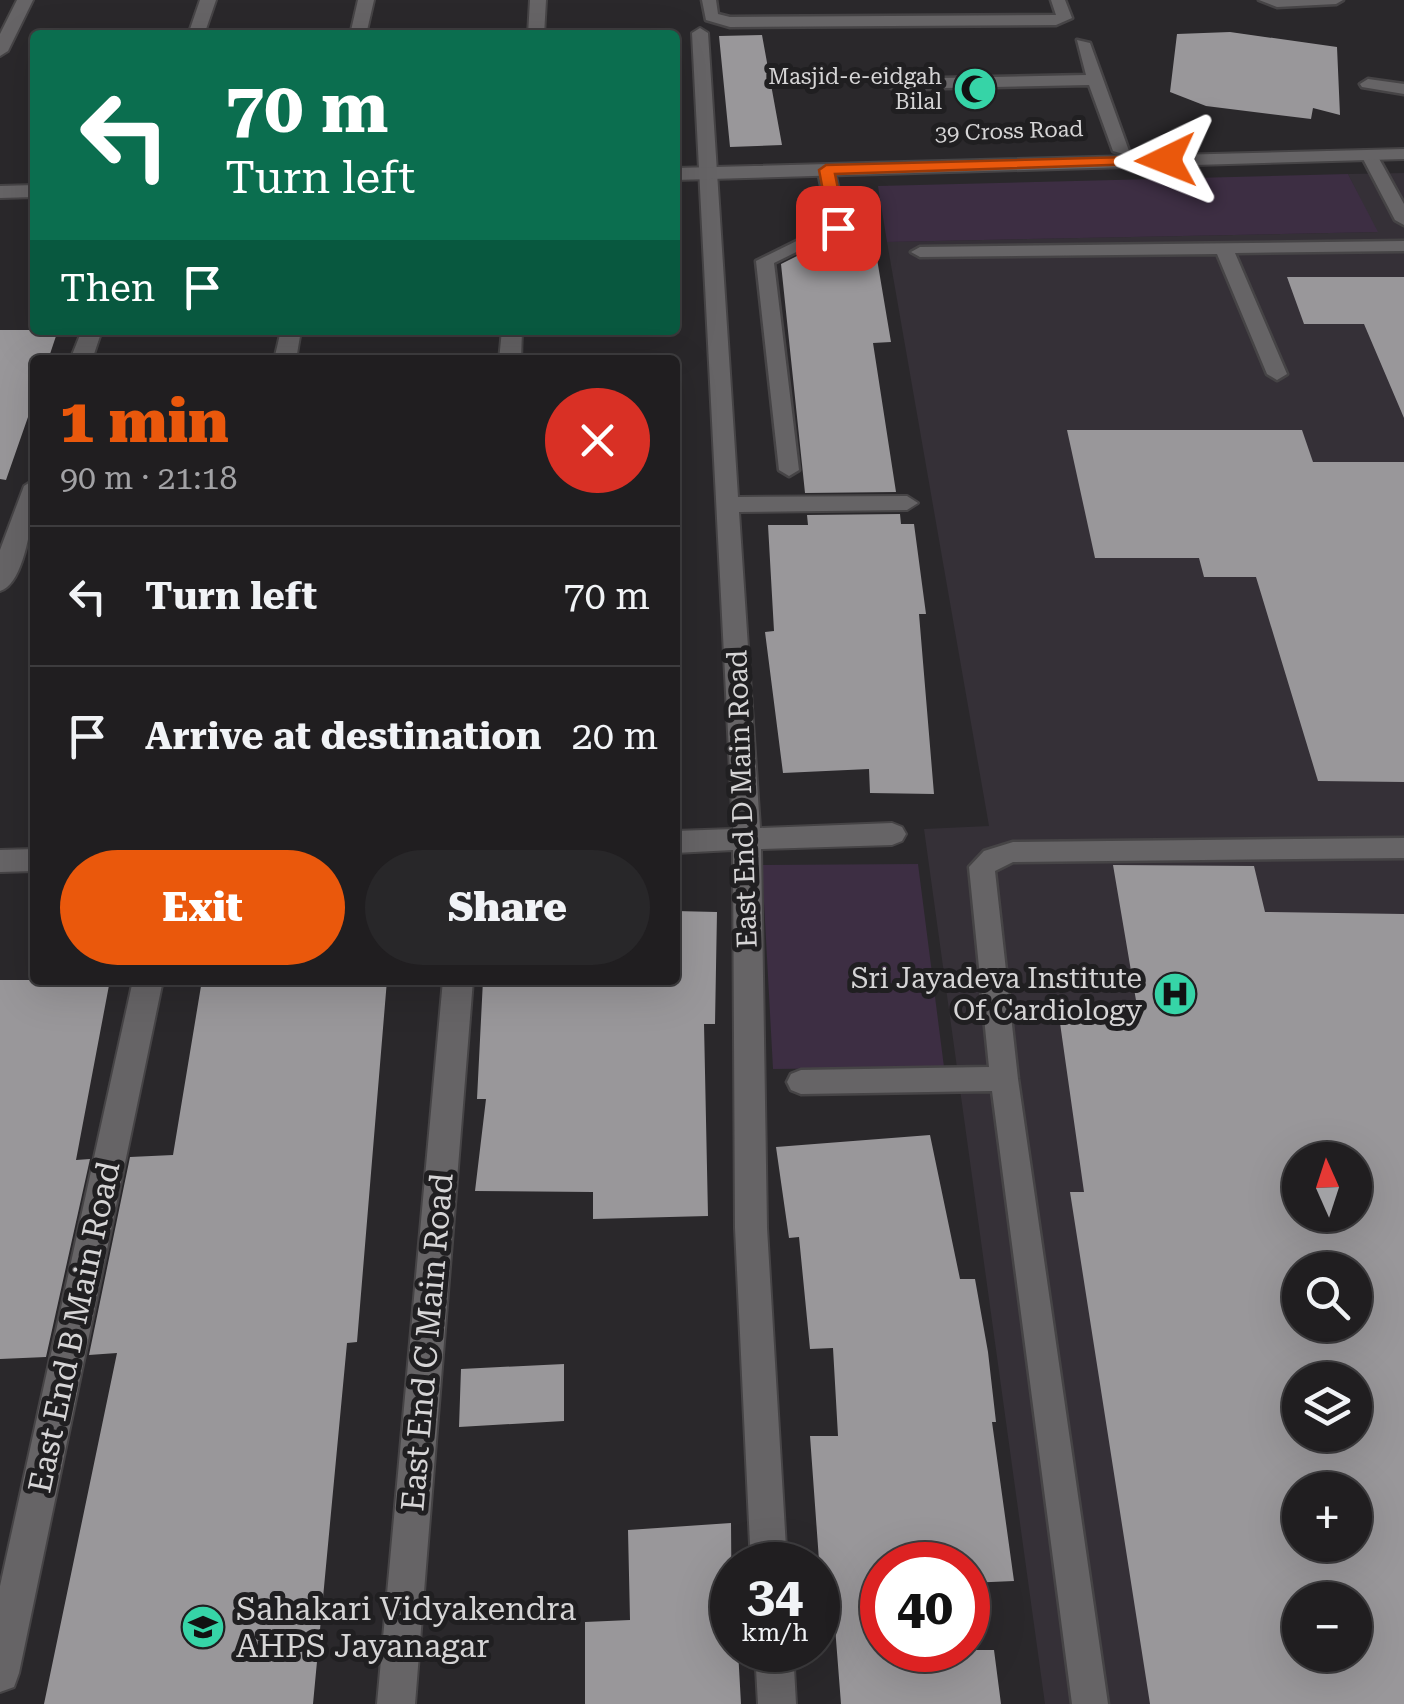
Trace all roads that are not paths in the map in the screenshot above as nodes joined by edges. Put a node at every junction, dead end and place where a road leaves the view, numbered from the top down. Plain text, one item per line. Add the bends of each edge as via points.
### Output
1 (25, 0) edge
2 (208, 0) edge
3 (366, 0) edge
4 (538, 0) edge
5 (709, 0) edge
6 (1058, 0) edge
7 (1266, 0) edge
8 (1336, 0) edge
9 (198, 30) edge
10 (359, 30) edge
11 (536, 30) edge
12 (700, 33) dead end
13 (1082, 43) dead end
14 (0, 52) edge
15 (1095, 80) junction
16 (893, 84) dead end
17 (1368, 84) dead end
18 (1404, 89) edge
19 (1404, 143) edge
20 (1121, 151) junction
21 (1404, 154) edge
22 (1369, 155) junction
23 (1091, 157) junction
24 (680, 163) edge
25 (709, 167) junction
26 (826, 170) junction
27 (680, 173) edge
28 (30, 176) edge
29 (0, 177) edge
30 (30, 191) edge
31 (0, 192) edge
32 (1404, 220) edge
33 (1404, 246) edge
34 (1223, 247) junction
35 (920, 252) dead end
36 (1277, 374) dead end
37 (788, 470) dead end
38 (30, 500) edge
39 (906, 502) dead end
40 (728, 505) junction
41 (0, 583) edge
42 (892, 834) dead end
43 (747, 840) junction
44 (680, 842) edge
45 (1404, 848) edge
46 (0, 860) edge
47 (30, 860) edge
48 (147, 985) edge
49 (458, 985) edge
50 (1004, 1079) junction
51 (801, 1082) dead end
52 (768, 1542) edge
53 (775, 1672) edge
54 (0, 1673) edge
55 (396, 1704) edge
56 (777, 1704) edge
57 (1090, 1704) edge

1 - 14 street
2 - 9 street
3 - 10 street
4 - 11 street
5 - 6 lane via 712,17 730,22 1056,20 1064,18
7 - 8 lane
12 - 25 street, East End D Main Road
13 - 15 lane
15 - 16 lane
15 - 20 lane
17 - 18 lane
19 - 20 street, 39 Cross Road
20 - 23 street, 39 Cross Road
21 - 22 street
22 - 23 street
22 - 32 lane
23 - 25 street, 39 Cross Road
23 - 26 street
24 - 25 street, 39 Cross Road
25 - 26 street
25 - 27 street
25 - 40 street, East End D Main Road
26 - 37 lane via 838,228 765,261
28 - 29 street
30 - 31 street
33 - 34 lane
34 - 35 lane
34 - 36 lane
38 - 41 street
39 - 40 street
40 - 43 street, East End D Main Road
42 - 43 street
43 - 44 street
43 - 52 street, East End D Main Road via 750,1228
45 - 50 lane via 1014,852 993,858 982,868
46 - 47 street
48 - 54 street, East End B Main Road
49 - 55 street, East End C Main Road
50 - 51 lane
50 - 57 lane
53 - 56 street

